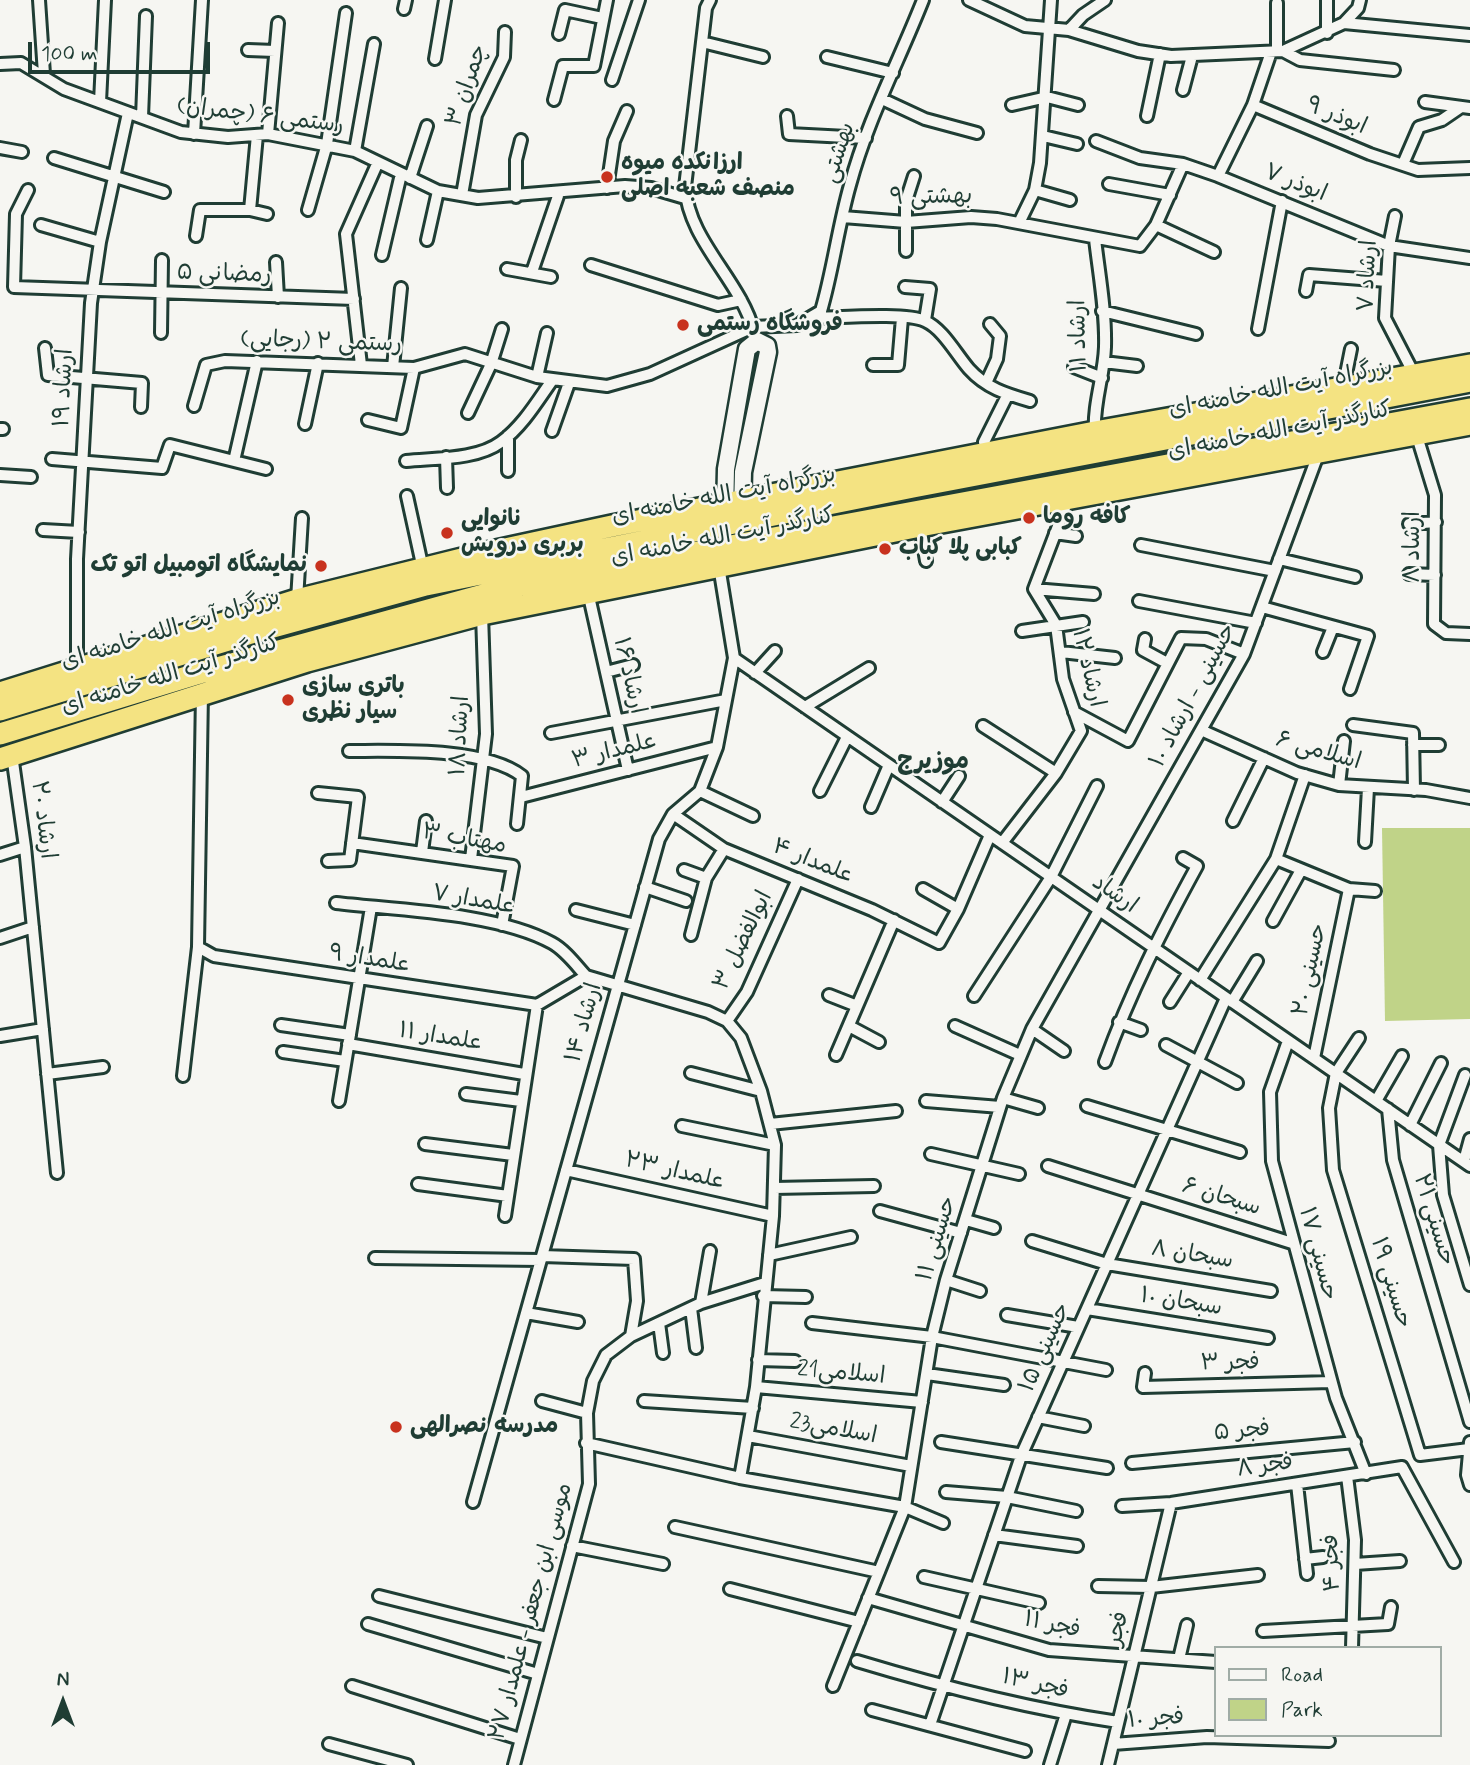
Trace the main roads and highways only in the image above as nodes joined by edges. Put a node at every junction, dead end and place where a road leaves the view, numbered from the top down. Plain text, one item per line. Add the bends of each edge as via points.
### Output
1 (755, 334) road end
2 (1470, 365) edge
3 (1470, 381) edge
4 (1470, 409) edge
5 (1180, 417) junction
6 (1470, 424) edge
7 (1200, 432) junction
8 (1280, 451) junction
9 (911, 477) junction
10 (734, 495) junction
11 (880, 525) junction
12 (485, 563) junction
13 (552, 589) junction
14 (366, 592) junction
15 (521, 595) junction
16 (426, 618) junction
17 (244, 626) junction
18 (147, 655) junction
19 (0, 693) edge
20 (0, 710) edge
21 (65, 713) junction
22 (0, 734) edge
23 (71, 734) junction
24 (6, 757) edge

1 - 10 main road via 768,352
2 - 5 highway, کنارگذر آیت الله خامنه ای
3 - 7 highway, بزرگراه آیت الله خامنه ای
4 - 8 highway, بزرگراه آیت الله خامنه ای
5 - 7 highway
5 - 9 highway, کنارگذر آیت الله خامنه ای via 986,454
6 - 8 highway, کنارگذر آیت الله خامنه ای via 1319,452
7 - 9 highway, بزرگراه آیت الله خامنه ای
8 - 11 highway, بزرگراه آیت الله خامنه ای
8 - 11 highway, کنارگذر آیت الله خامنه ای via 1068,500 920,526
9 - 10 highway, بزرگراه آیت الله خامنه ای
9 - 10 highway, کنارگذر آیت الله خامنه ای
10 - 12 highway, بزرگراه آیت الله خامنه ای
10 - 12 highway, کنارگذر آیت الله خامنه ای via 689,512
11 - 13 highway, بزرگراه آیت الله خامنه ای
11 - 13 highway, کنارگذر آیت الله خامنه ای via 719,566 588,592
12 - 14 highway, بزرگراه آیت الله خامنه ای
12 - 14 highway, کنارگذر آیت الله خامنه ای via 423,569
13 - 15 highway, بزرگراه آیت الله خامنه ای
14 - 17 highway, بزرگراه آیت الله خامنه ای
14 - 17 highway, کنارگذر آیت الله خامنه ای via 297,600
15 - 16 highway, بزرگراه آیت الله خامنه ای
15 - 16 highway, کنارگذر آیت الله خامنه ای via 482,614
16 - 21 highway, بزرگراه آیت الله خامنه ای via 203,672
16 - 23 highway, کنارگذر آیت الله خامنه ای via 202,696
17 - 18 highway, بزرگراه آیت الله خامنه ای
18 - 19 highway, کنارگذر آیت الله خامنه ای via 77,668
18 - 20 highway, بزرگراه آیت الله خامنه ای
21 - 22 highway, بزرگراه آیت الله خامنه ای
21 - 23 highway
23 - 24 highway, کنارگذر آیت الله خامنه ای

